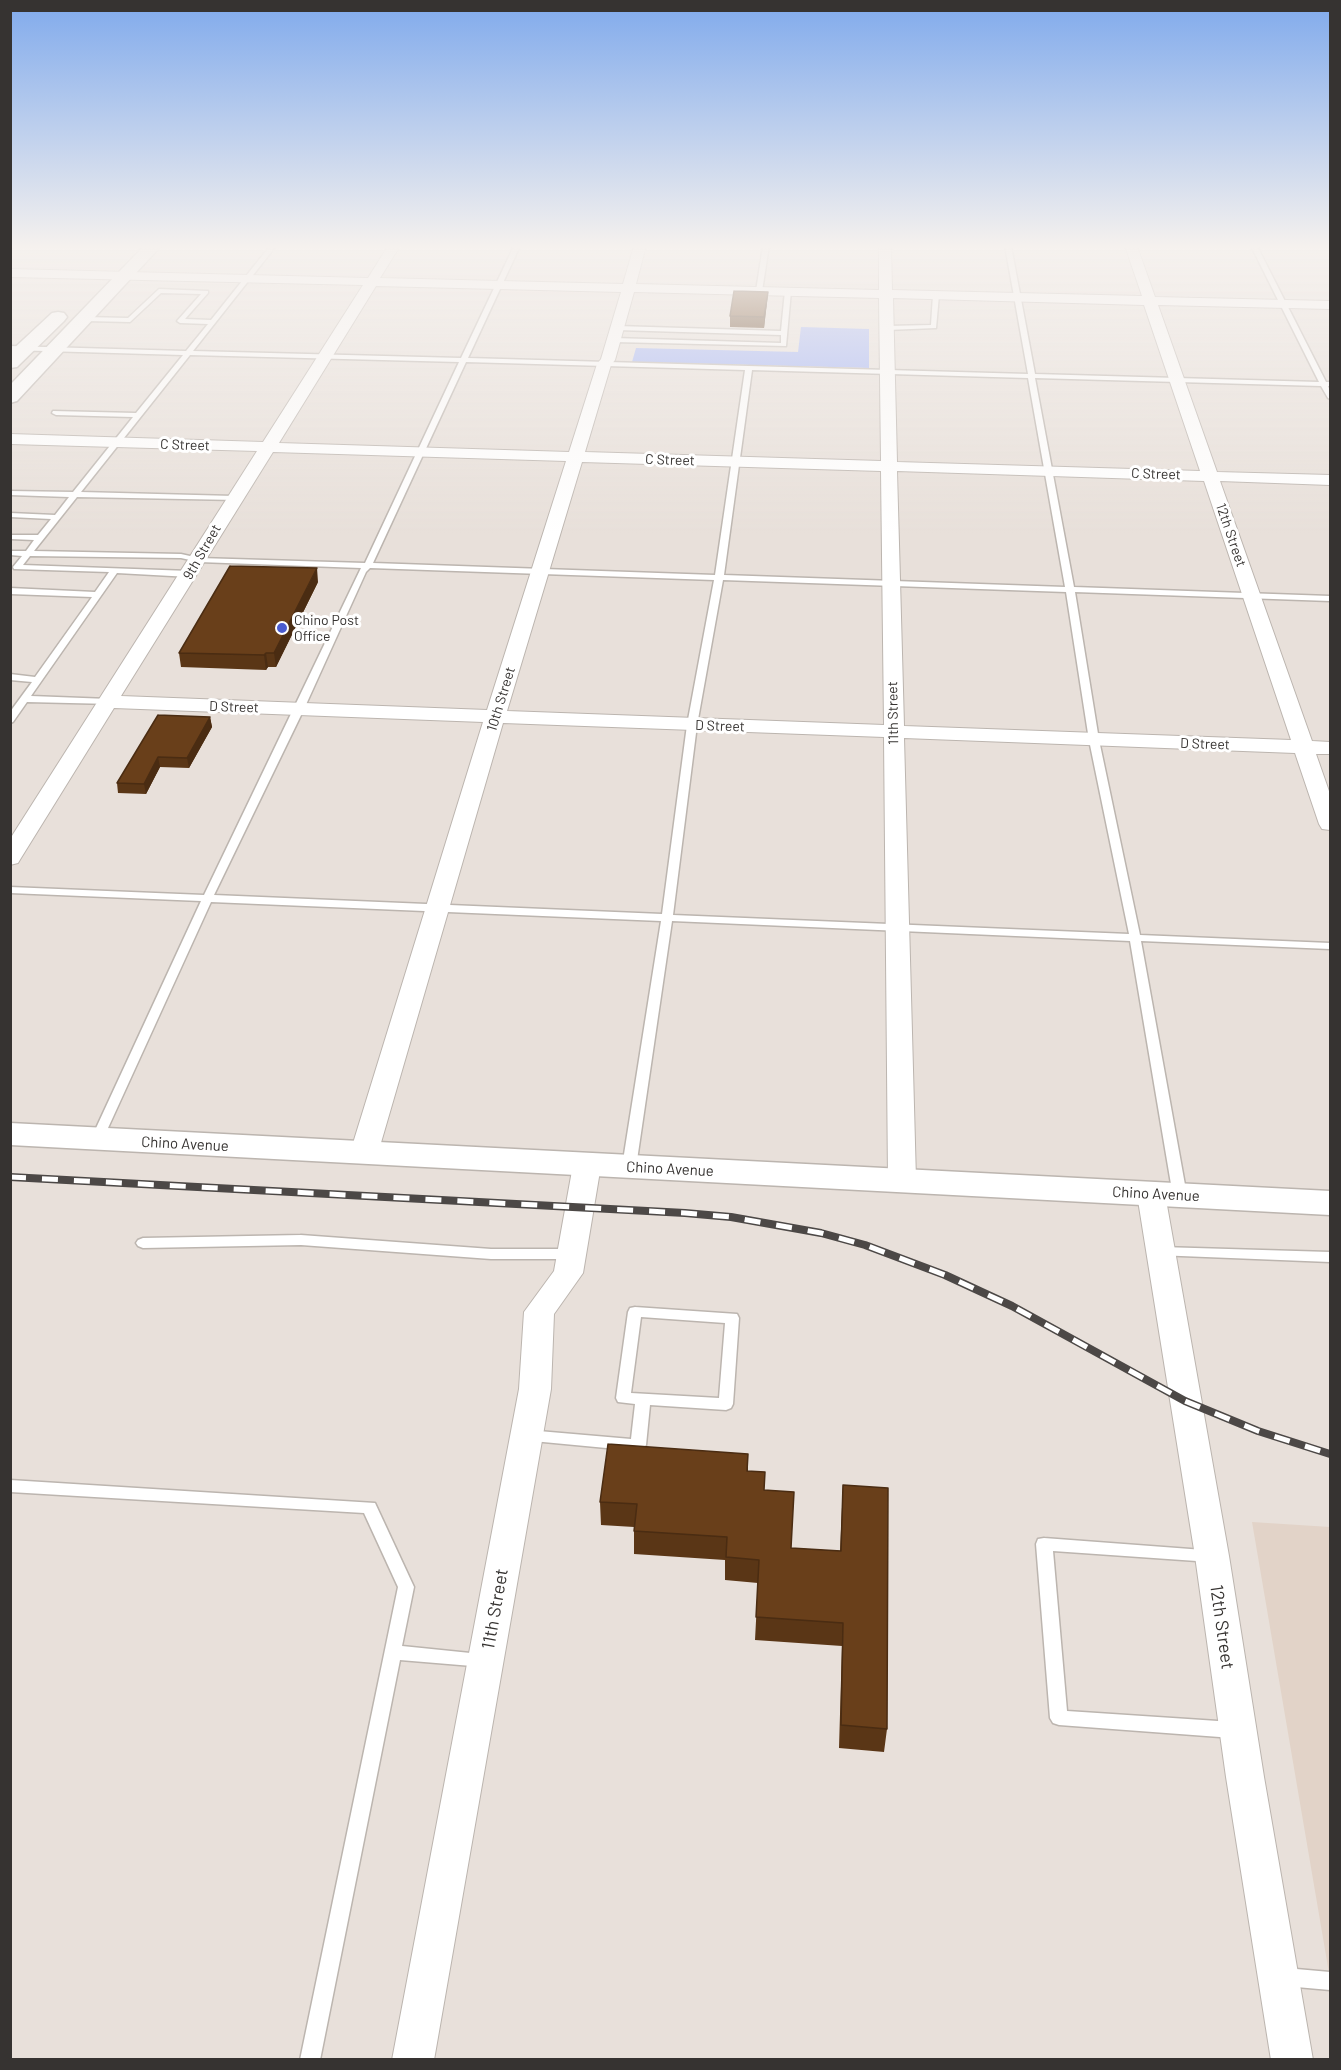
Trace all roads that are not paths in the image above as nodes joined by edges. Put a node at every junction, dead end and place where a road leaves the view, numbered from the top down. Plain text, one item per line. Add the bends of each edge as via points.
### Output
1 (62, 343) edge
2 (196, 343) edge
3 (334, 343) edge
4 (472, 343) edge
5 (613, 343) edge
6 (747, 343) edge
7 (784, 343) edge
8 (887, 343) edge
9 (1026, 343) edge
10 (1165, 343) edge
11 (1305, 343) edge
12 (18, 348) edge
13 (56, 349) junction
14 (188, 353) junction
15 (325, 357) junction
16 (464, 360) junction
17 (10, 363) edge
18 (604, 364) junction
19 (749, 368) junction
20 (887, 372) junction
21 (1032, 376) junction
22 (1178, 379) junction
23 (1327, 384) edge
24 (10, 397) edge
25 (1330, 397) edge
26 (56, 413) dead end
27 (138, 415) junction
28 (10, 440) edge
29 (114, 443) junction
30 (266, 448) junction
31 (420, 452) junction
32 (575, 457) junction
33 (736, 462) junction
34 (889, 466) junction
35 (1049, 471) junction
36 (1210, 476) junction
37 (1330, 480) edge
38 (10, 493) edge
39 (74, 494) junction
40 (234, 498) junction
41 (10, 515) edge
42 (57, 517) junction
43 (10, 537) edge
44 (40, 538) junction
45 (10, 553) edge
46 (27, 554) junction
47 (368, 566) junction
48 (17, 567) junction
49 (194, 567) junction
50 (115, 570) junction
51 (541, 571) junction
52 (10, 575) edge
53 (719, 578) junction
54 (891, 582) junction
55 (1070, 588) junction
56 (10, 591) edge
57 (98, 595) junction
58 (1252, 595) junction
59 (1330, 598) edge
60 (10, 677) edge
61 (39, 680) junction
62 (25, 699) junction
63 (109, 702) junction
64 (299, 709) junction
65 (495, 716) junction
66 (10, 720) edge
67 (692, 724) junction
68 (893, 732) junction
69 (1094, 740) junction
70 (1304, 747) junction
71 (1330, 748) edge
72 (1330, 824) edge
73 (10, 858) edge
74 (10, 890) edge
75 (208, 897) junction
76 (438, 907) junction
77 (667, 917) junction
78 (899, 926) junction
79 (1135, 938) junction
80 (1330, 946) edge
81 (10, 1134) edge
82 (97, 1139) junction
83 (364, 1153) junction
84 (587, 1165) junction
85 (629, 1167) junction
86 (902, 1180) junction
87 (1165, 1195) junction
88 (1330, 1203) edge
89 (143, 1243) dead end
90 (1161, 1252) junction
91 (571, 1254) junction
92 (1330, 1257) edge
93 (643, 1399) junction
94 (526, 1436) junction
95 (10, 1486) edge
96 (1212, 1556) junction
97 (393, 1652) junction
98 (485, 1660) junction
99 (1238, 1730) junction
100 (1278, 1976) junction
101 (1330, 1981) edge
102 (310, 2060) edge
103 (413, 2060) edge
104 (1292, 2060) edge

1 - 13 main road
2 - 14 lane
3 - 15 street, 9th Street
4 - 16 lane
5 - 18 street, 10th Street
6 - 7 lane
8 - 20 street, 11th Street
9 - 21 lane
10 - 22 street, 12th Street
11 - 23 lane
12 - 13 lane
12 - 17 main road
13 - 14 lane
13 - 24 main road
14 - 15 lane
14 - 27 lane
15 - 16 lane
15 - 30 street, 9th Street
16 - 18 lane
16 - 31 lane
18 - 19 lane
18 - 32 street, 10th Street
19 - 20 lane
19 - 33 lane
20 - 21 lane
20 - 34 street, 11th Street
21 - 22 lane
21 - 35 lane
22 - 23 lane
22 - 36 street, 12th Street
23 - 25 lane
26 - 27 lane
27 - 29 lane
28 - 29 street, C Street
29 - 30 street, C Street
29 - 39 lane
30 - 31 street, C Street
30 - 40 street, 9th Street
31 - 32 street, C Street
31 - 47 lane
32 - 33 street, C Street
32 - 51 street, 10th Street
33 - 34 street, C Street
33 - 53 lane
34 - 35 street, C Street
34 - 54 street, 11th Street
35 - 36 street, C Street
35 - 55 lane
36 - 37 street, C Street
36 - 58 street, 12th Street
38 - 39 lane
39 - 40 lane
39 - 42 lane
40 - 49 street, 9th Street
41 - 42 lane
42 - 44 lane
43 - 44 lane
44 - 46 lane
45 - 46 lane
46 - 48 lane
46 - 49 lane via 181,556
47 - 49 lane
47 - 51 lane
47 - 64 lane via 362,571
48 - 50 lane
48 - 52 lane
49 - 50 lane
49 - 63 street, 9th Street
50 - 57 lane
51 - 53 lane
51 - 65 street, 10th Street
53 - 54 lane
53 - 67 lane
54 - 55 lane
54 - 68 street, 11th Street
55 - 58 lane
55 - 69 lane
56 - 57 lane
57 - 61 lane
58 - 59 lane
58 - 70 street, 12th Street
60 - 61 lane
61 - 62 lane
62 - 63 lane
62 - 66 lane
63 - 64 street, D Street
63 - 73 street, 9th Street
64 - 65 street, D Street
64 - 75 lane
65 - 67 street, D Street
65 - 76 street, 10th Street
67 - 68 street, D Street
67 - 77 lane
68 - 69 street, D Street
68 - 78 street, 11th Street
69 - 70 street, D Street
69 - 79 lane
70 - 71 street, D Street
70 - 72 street, 12th Street
74 - 75 lane
75 - 76 lane
75 - 82 lane
76 - 77 lane
76 - 83 street, 10th Street
77 - 78 lane
77 - 85 lane
78 - 79 lane
78 - 86 street, 11th Street
79 - 80 lane
79 - 87 lane
81 - 82 main road, Chino Avenue
82 - 83 main road, Chino Avenue
83 - 84 main road, Chino Avenue
84 - 85 main road, Chino Avenue
84 - 91 street, 11th Street
85 - 86 main road, Chino Avenue
86 - 87 main road, Chino Avenue
87 - 88 main road, Chino Avenue
87 - 90 street, 12th Street
89 - 91 lane via 301,1240 491,1254
90 - 92 lane
90 - 96 street, 12th Street
91 - 94 street, 11th Street via 568,1273 539,1312 534,1389
93 - 93 lane via 726,1404 732,1318 635,1312 623,1398
93 - 94 lane via 638,1445
94 - 98 street, 11th Street
95 - 97 lane via 369,1507 406,1587
96 - 99 street, 12th Street
96 - 99 lane via 1044,1544 1059,1718
97 - 98 lane
97 - 102 lane
98 - 103 street, 11th Street
99 - 100 street, 12th Street
100 - 101 lane
100 - 104 street, 12th Street

